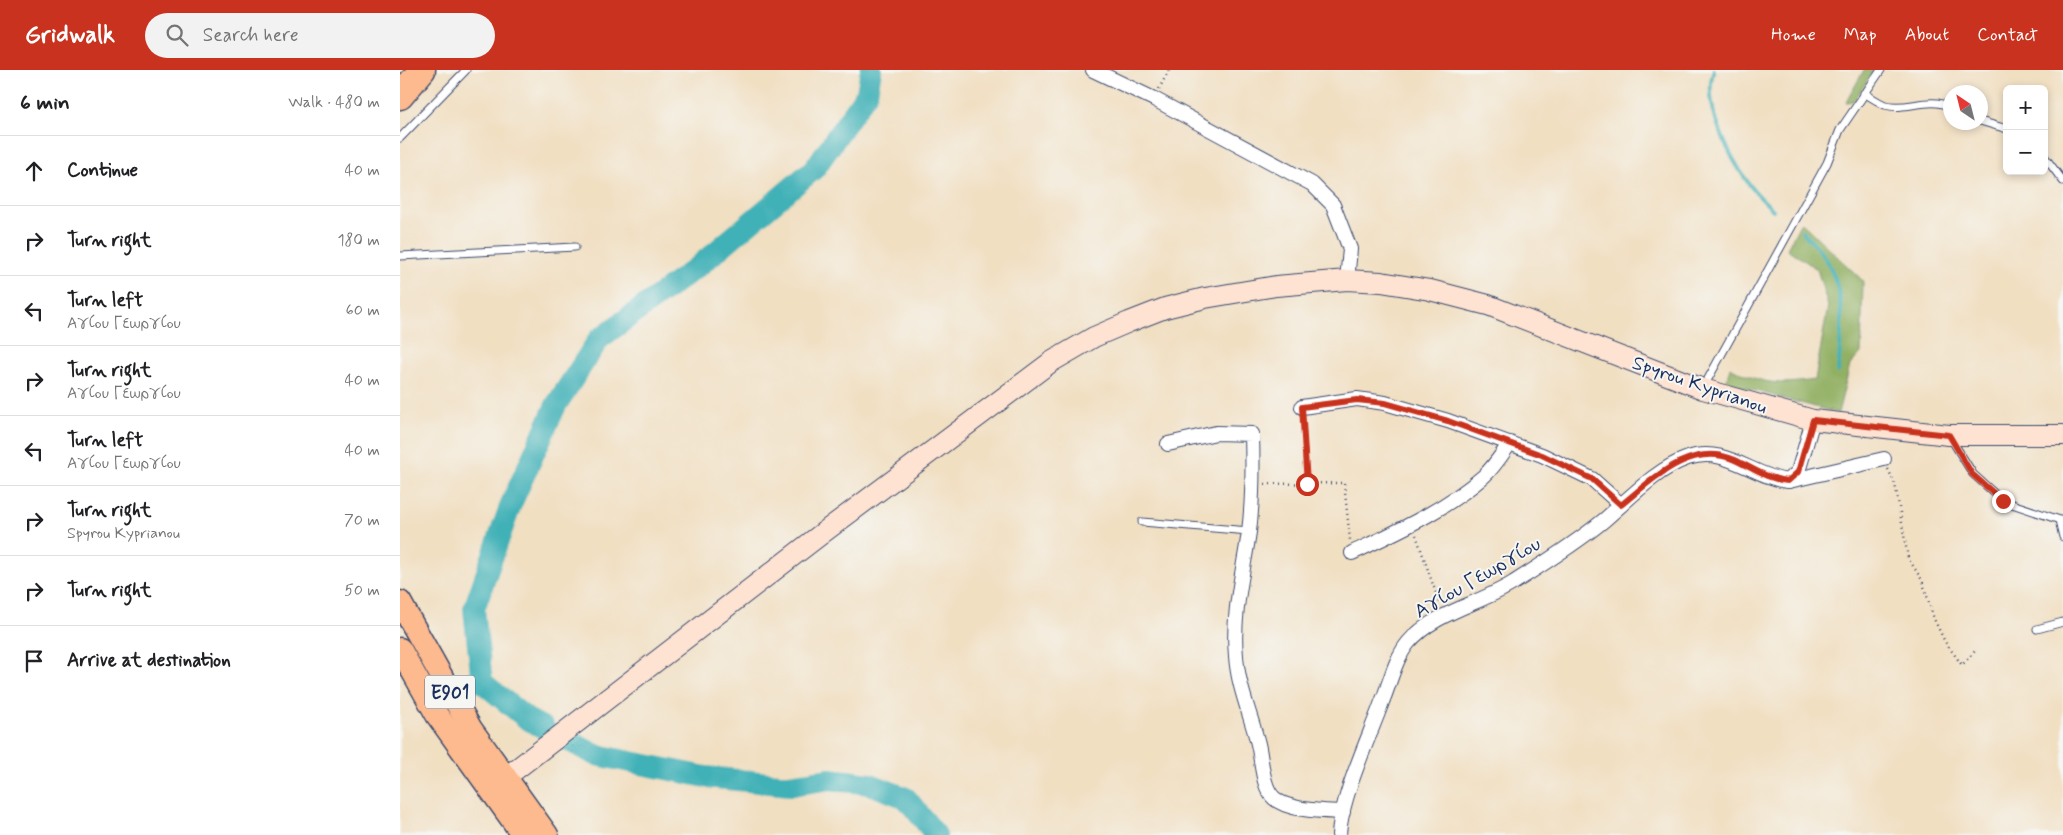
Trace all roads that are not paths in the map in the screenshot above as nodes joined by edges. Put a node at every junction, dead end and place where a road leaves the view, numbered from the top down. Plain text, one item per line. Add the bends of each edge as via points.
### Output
1 (422, 70) edge
2 (466, 70) edge
3 (1093, 70) edge
4 (1881, 70) edge
5 (1864, 94) junction
6 (400, 96) edge
7 (1943, 105) edge
8 (1988, 123) edge
9 (2003, 128) edge
10 (400, 138) edge
11 (2048, 161) edge
12 (2063, 182) edge
13 (575, 247) dead end
14 (400, 256) edge
15 (1347, 280) junction
16 (1703, 389) junction
17 (1302, 407) road end
18 (1813, 420) junction
19 (1949, 435) junction
20 (2063, 435) edge
21 (1510, 443) junction
22 (1168, 444) dead end
23 (1884, 458) road end
24 (1788, 481) junction
25 (1621, 505) junction
26 (2061, 520) edge
27 (1142, 522) dead end
28 (1249, 531) junction
29 (2063, 536) edge
30 (1352, 553) road end
31 (400, 602) edge
32 (2063, 622) edge
33 (2037, 630) dead end
34 (400, 649) edge
35 (497, 784) junction
36 (1343, 812) junction
37 (523, 835) edge
38 (547, 835) edge
39 (1339, 835) edge

1 - 6 highway
2 - 10 lane
3 - 15 street via 1312,184 1333,205 1350,249
4 - 5 lane
5 - 7 lane via 1886,105 1933,102
5 - 16 lane via 1840,130 1827,163
8 - 9 lane
11 - 12 lane
13 - 14 lane
15 - 16 street, Spyrou Kyprianou via 1430,290 1488,305
15 - 35 street, Spyrou Kyprianou via 1267,287 1165,308 1094,337 1051,362
16 - 18 street, Spyrou Kyprianou
17 - 21 street via 1357,400 1385,403
18 - 19 street, Spyrou Kyprianou
18 - 24 street via 1798,472
19 - 20 street, Spyrou Kyprianou
19 - 26 lane via 1972,474 2003,501
21 - 25 street via 1592,479
21 - 30 street via 1485,475 1443,506
22 - 28 street via 1216,433 1252,434 1253,484
23 - 24 street
24 - 25 street, Αγίου Γεωργίου via 1772,479 1734,460 1711,454 1688,458 1659,474
25 - 36 street, Αγίου Γεωργίου via 1602,522 1512,584 1422,629 1408,644 1398,660
26 - 29 lane
27 - 28 lane
28 - 36 street via 1235,622 1236,657 1240,688 1258,743 1268,790 1273,798 1284,804
31 - 35 main road, E901 via 471,729
32 - 33 lane
34 - 35 main road, E901 via 437,715
35 - 37 main road, E901
35 - 38 main road, E901
36 - 39 street, Αγίου Γεωργίου

